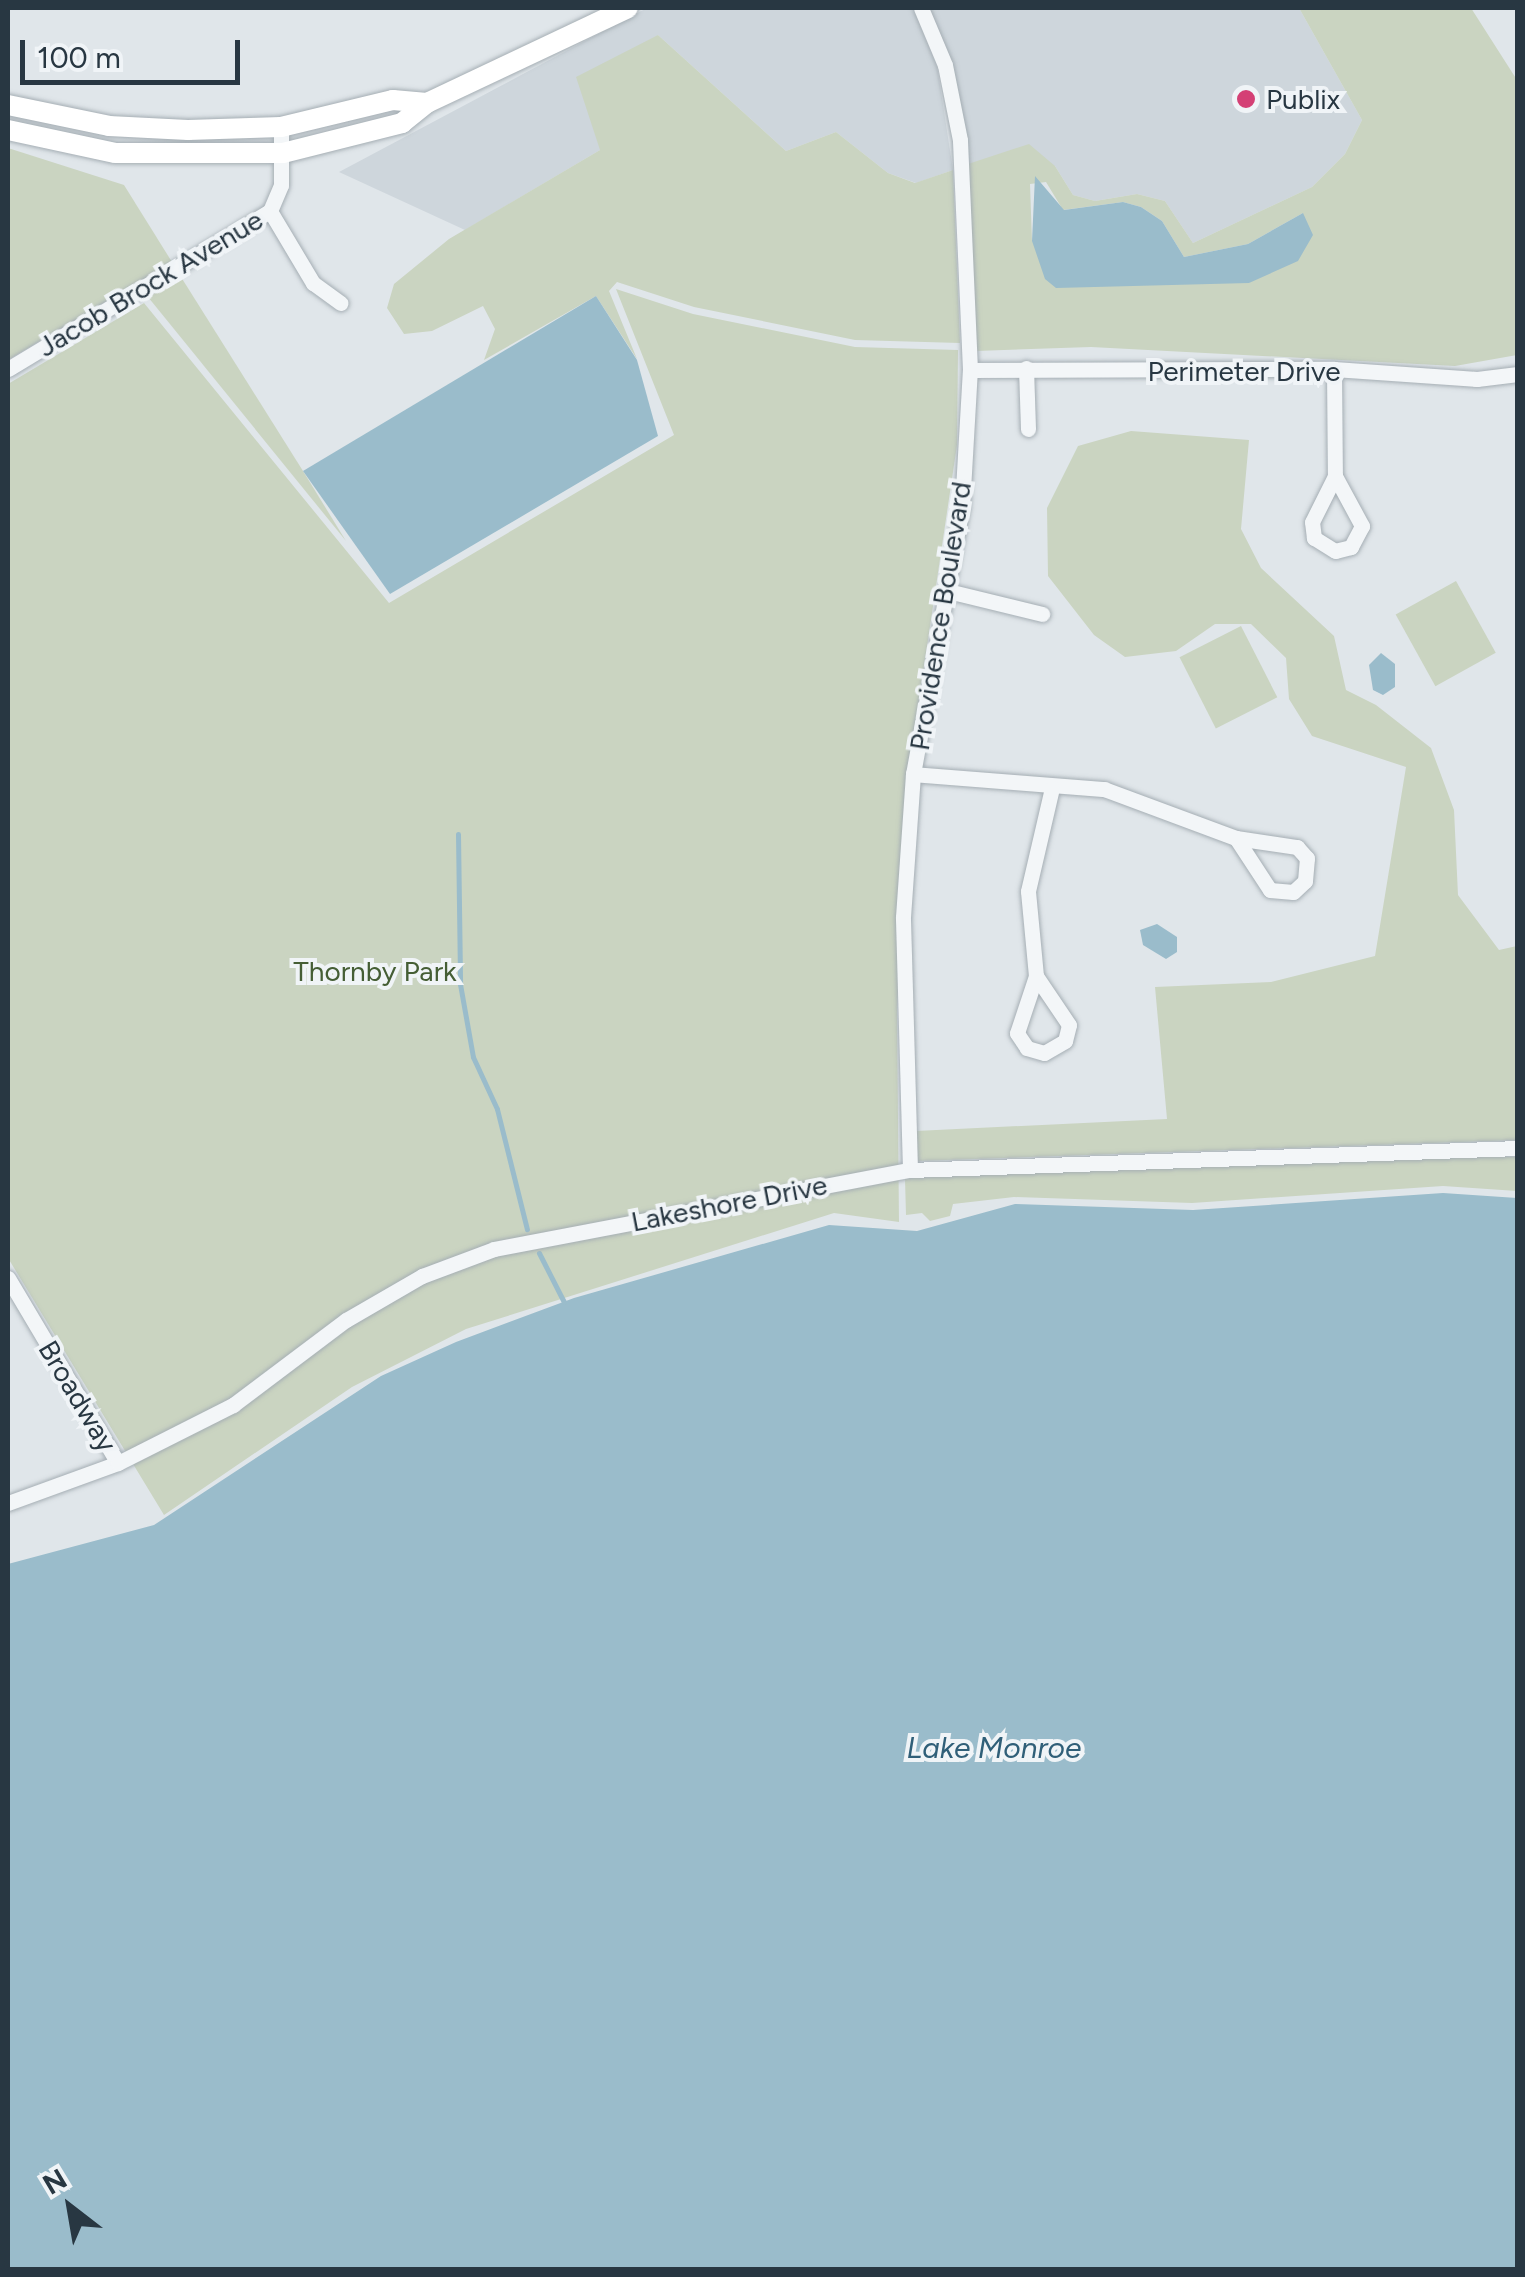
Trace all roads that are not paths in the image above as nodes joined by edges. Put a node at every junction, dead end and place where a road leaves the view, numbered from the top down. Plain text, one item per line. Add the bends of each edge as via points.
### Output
1 (628, 8) edge
2 (922, 8) edge
3 (428, 103) junction
4 (8, 106) edge
5 (280, 127) junction
6 (8, 130) edge
7 (283, 153) junction
8 (270, 211) junction
9 (340, 303) dead end
10 (1026, 368) junction
11 (8, 370) edge
12 (970, 370) junction
13 (1334, 370) junction
14 (1518, 374) edge
15 (1028, 430) dead end
16 (1336, 476) junction
17 (948, 591) junction
18 (1042, 614) dead end
19 (913, 774) junction
20 (1052, 788) junction
21 (1236, 838) junction
22 (1036, 976) junction
23 (1518, 1148) edge
24 (910, 1170) junction
25 (8, 1278) edge
26 (118, 1463) junction
27 (8, 1503) edge

1 - 3 main road
2 - 12 street, Providence Boulevard via 945,65 960,140
3 - 5 main road via 393,100
3 - 7 main road via 402,123
4 - 5 main road via 109,126
5 - 7 street, Jacob Brock Avenue
6 - 7 main road via 114,153
7 - 8 street, Jacob Brock Avenue via 281,185
8 - 9 street via 314,283
8 - 11 street, Jacob Brock Avenue
10 - 12 street, Perimeter Drive
10 - 13 street, Perimeter Drive
10 - 15 street
12 - 17 street, Providence Boulevard via 962,506
13 - 14 street, Perimeter Drive via 1477,380
13 - 16 street
16 - 16 street via 1312,530 1334,551 1350,547 1362,526
17 - 18 street
17 - 19 street, Providence Boulevard
19 - 20 street
19 - 24 street, Providence Boulevard via 902,960
20 - 21 street via 1104,789
20 - 22 street via 1028,891
21 - 21 street via 1270,890 1293,892 1306,881 1307,858 1296,846
22 - 22 street via 1069,1025 1059,1048 1044,1053 1027,1048 1017,1033
23 - 24 street, Lakeshore Drive
24 - 26 street, Lakeshore Drive via 476,1256 422,1276 346,1320 233,1405
25 - 26 street, Broadway
26 - 27 street, Lakeshore Drive

